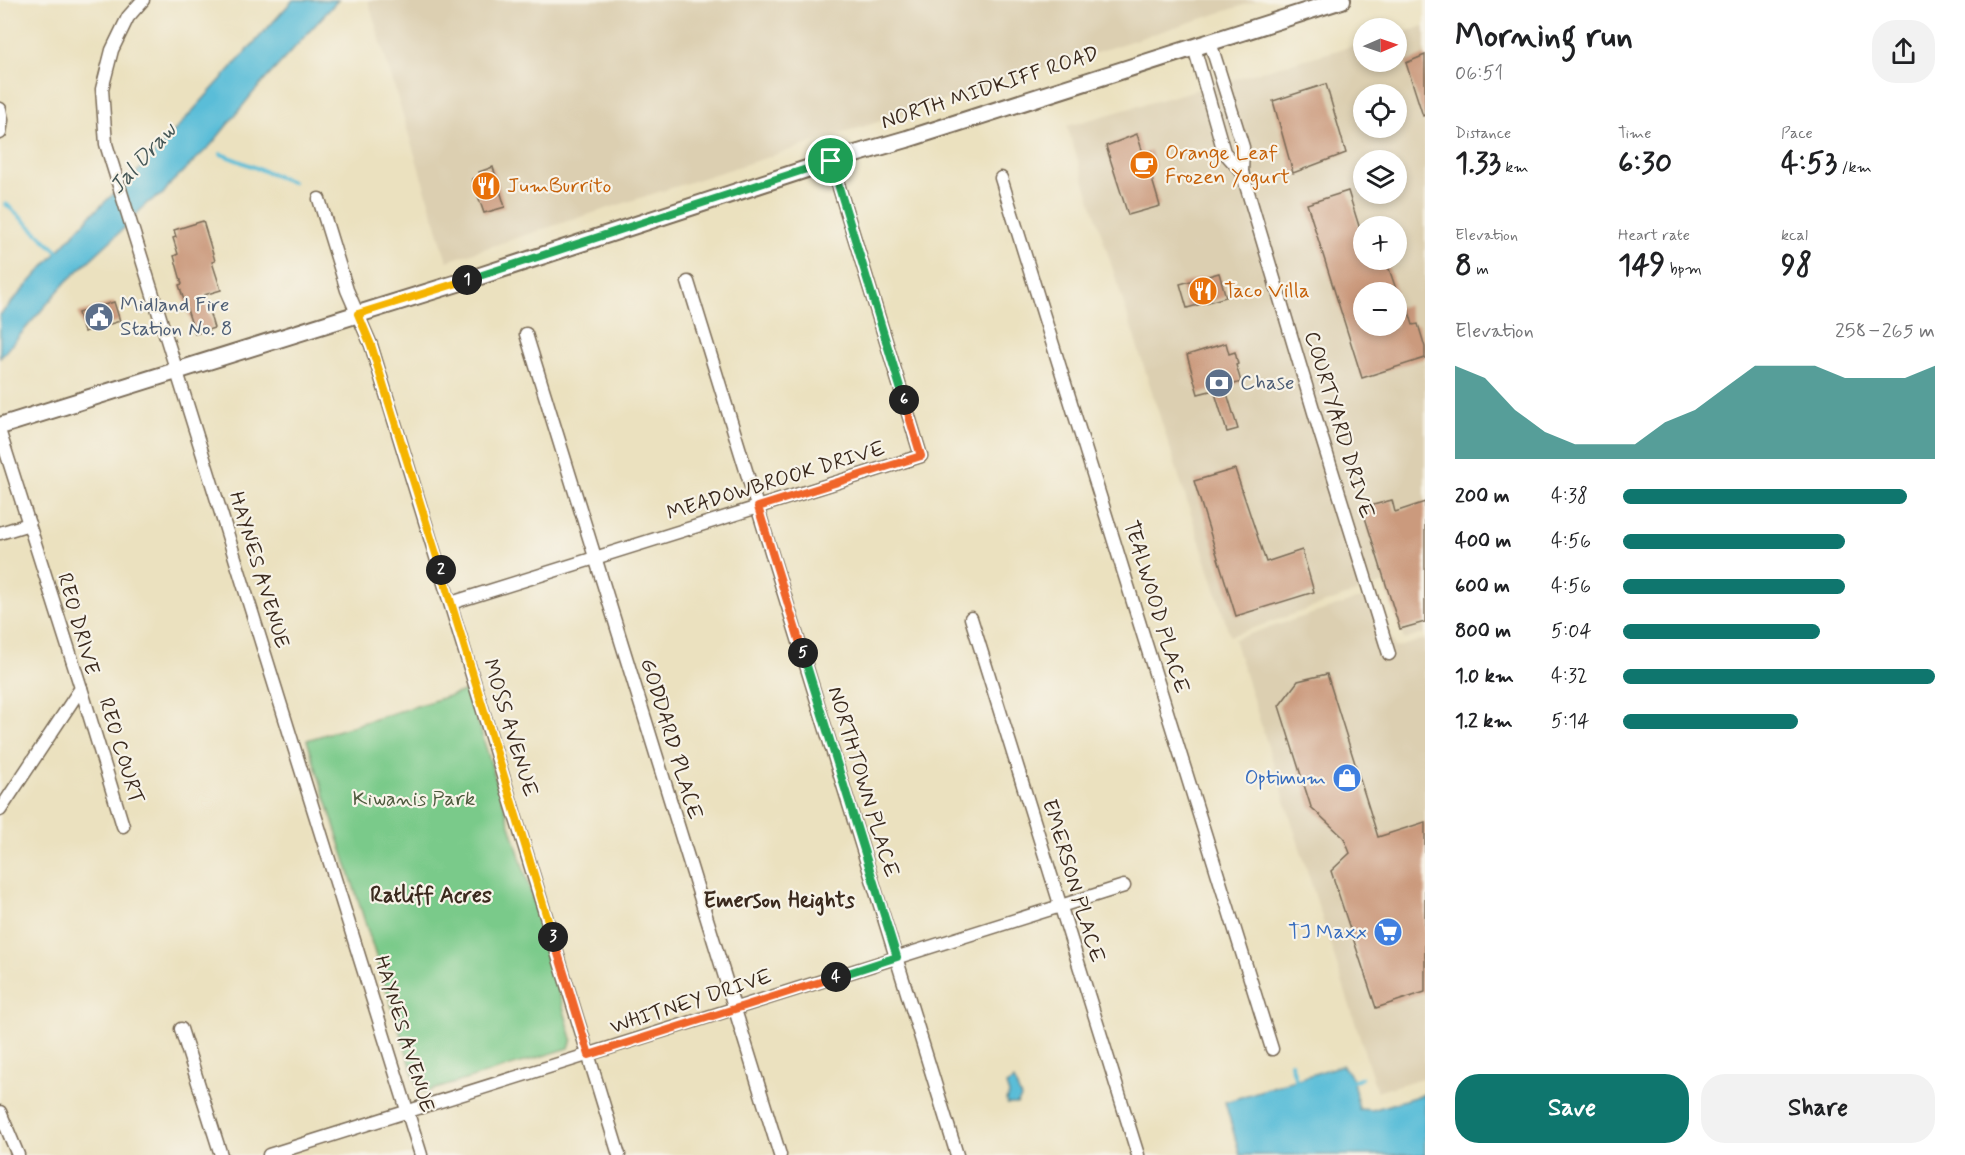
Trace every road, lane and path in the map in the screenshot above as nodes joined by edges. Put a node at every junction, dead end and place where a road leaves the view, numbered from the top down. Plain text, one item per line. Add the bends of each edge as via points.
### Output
1 (143, 0) edge
2 (1342, 0) edge
3 (1210, 42) junction
4 (1194, 47) junction
5 (1, 115) edge
6 (0, 133) edge
7 (831, 161) junction
8 (1242, 172) junction
9 (1001, 178) dead end
10 (319, 199) dead end
11 (688, 282) dead end
12 (358, 314) junction
13 (526, 334) dead end
14 (177, 371) junction
15 (0, 426) edge
16 (0, 433) edge
17 (758, 507) junction
18 (28, 524) junction
19 (0, 533) edge
20 (595, 558) junction
21 (451, 603) junction
22 (971, 618) dead end
23 (1389, 654) dead end
24 (81, 688) junction
25 (0, 810) edge
26 (123, 826) dead end
27 (1124, 886) dead end
28 (1060, 906) junction
29 (897, 957) junction
30 (735, 1009) junction
31 (181, 1029) dead end
32 (1272, 1049) dead end
33 (589, 1055) junction
34 (408, 1111) junction
35 (0, 1112) edge
36 (18, 1155) edge
37 (221, 1155) edge
38 (269, 1155) edge
39 (422, 1155) edge
40 (619, 1155) edge
41 (780, 1155) edge
42 (957, 1155) edge
43 (1138, 1155) edge

1 - 14 street, HAYNES AVENUE via 128,18 112,50 102,89 106,144
2 - 3 main road, NORTH MIDKIFF ROAD
3 - 4 main road, NORTH MIDKIFF ROAD
3 - 8 street, COURTYARD DRIVE via 1243,147
4 - 7 main road, NORTH MIDKIFF ROAD
4 - 8 street, COURTYARD DRIVE via 1224,152
5 - 6 street
7 - 12 main road, NORTH MIDKIFF ROAD
7 - 17 street, MEADOWBROOK DRIVE via 921,456
8 - 23 street, COURTYARD DRIVE
9 - 32 street, TEALWOOD PLACE
10 - 12 street, MOSS AVENUE
11 - 17 street, NORTHTOWN PLACE
12 - 14 main road, NORTH MIDKIFF ROAD
12 - 21 street, MOSS AVENUE
13 - 20 street, GODDARD PLACE
14 - 15 main road, NORTH MIDKIFF ROAD
14 - 34 street, HAYNES AVENUE
16 - 18 street, REO DRIVE
17 - 20 street, MEADOWBROOK DRIVE
17 - 29 street, NORTHTOWN PLACE
18 - 19 street
18 - 24 street, REO DRIVE
20 - 21 street, MEADOWBROOK DRIVE
20 - 30 street, GODDARD PLACE
21 - 33 street, MOSS AVENUE
22 - 28 street, EMERSON PLACE
24 - 25 street, REO DRIVE
24 - 26 street, REO COURT
27 - 28 street, WHITNEY DRIVE
28 - 29 street, WHITNEY DRIVE
28 - 43 street, EMERSON PLACE
29 - 30 street, WHITNEY DRIVE
29 - 42 street, NORTHTOWN PLACE
30 - 33 street, WHITNEY DRIVE
30 - 41 street, GODDARD PLACE
31 - 37 street
33 - 34 street, WHITNEY DRIVE
33 - 40 street, MOSS AVENUE
34 - 38 street, WHITNEY DRIVE
34 - 39 street, HAYNES AVENUE
35 - 36 street

